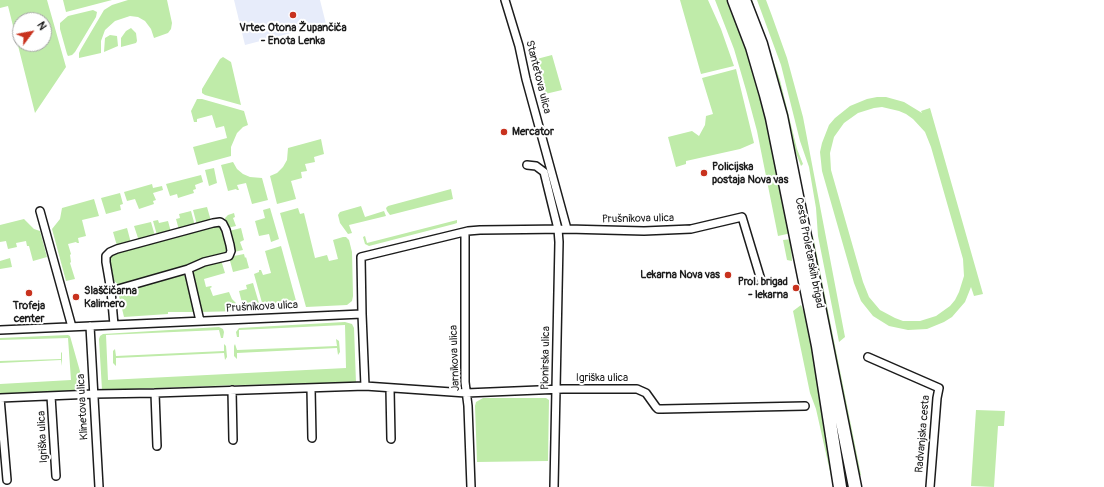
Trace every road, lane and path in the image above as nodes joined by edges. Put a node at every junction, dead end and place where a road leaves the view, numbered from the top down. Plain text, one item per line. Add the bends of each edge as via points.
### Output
1 (505, 0) edge
2 (734, 0) edge
3 (744, 0) edge
4 (527, 164) dead end
5 (40, 211) dead end
6 (558, 229) junction
7 (567, 229) junction
8 (466, 232) junction
9 (188, 269) junction
10 (761, 280) dead end
11 (111, 291) junction
12 (362, 314) junction
13 (200, 321) junction
14 (114, 325) junction
15 (90, 326) junction
16 (72, 327) junction
17 (0, 330) edge
18 (868, 357) dead end
19 (364, 386) junction
20 (312, 388) junction
21 (390, 389) junction
22 (232, 390) junction
23 (556, 390) junction
24 (155, 393) junction
25 (466, 393) junction
26 (94, 394) junction
27 (51, 396) junction
28 (0, 398) edge
29 (805, 406) dead end
30 (312, 438) dead end
31 (390, 439) dead end
32 (233, 440) dead end
33 (157, 446) dead end
34 (56, 476) dead end
35 (7, 480) dead end
36 (99, 487) edge
37 (471, 487) edge
38 (554, 487) edge
39 (840, 487) edge
40 (855, 487) edge
41 (930, 487) edge

1 - 7 street, Stantetova ulica
2 - 39 main road, Cesta Proletarskih brigad via 752,47 772,118 818,346
3 - 40 main road, Cesta Proletarskih brigad via 761,44 781,116
4 - 6 street, Pionirska ulica via 536,166 544,172
5 - 16 street
6 - 7 street, Prušnikova ulica
6 - 8 street, Prušnikova ulica
6 - 23 street, Pionirska ulica
7 - 10 street, Prušnikova ulica via 691,229 742,217
8 - 12 street, Prušnikova ulica via 361,257
8 - 25 street, Jarnikova ulica
9 - 11 street
9 - 11 street via 230,254 226,230 220,222 110,252 106,256 106,262
9 - 13 street
11 - 14 street
12 - 13 street, Prušnikova ulica
12 - 19 street
13 - 14 street, Prušnikova ulica
14 - 15 street, Prušnikova ulica
15 - 16 street, Prušnikova ulica
15 - 26 street, Klinetova ulica
16 - 17 street, Prušnikova ulica
18 - 41 street, Radvanjska cesta via 939,388 936,398
19 - 20 street, Igriška ulica
19 - 21 street, Igriška ulica
20 - 22 street, Igriška ulica
20 - 30 street
21 - 25 street, Igriška ulica
21 - 31 street
22 - 24 street, Igriška ulica
22 - 32 street
23 - 25 street, Igriška ulica
23 - 29 street, Igriška ulica via 637,389 646,393 656,407 662,409
23 - 38 street, Pionirska ulica
24 - 26 street, Igriška ulica
24 - 33 street
25 - 37 street, Jarnikova ulica
26 - 27 street, Igriška ulica
26 - 36 street, Klinetova ulica
27 - 28 street, Igriška ulica
27 - 34 street, Igriška ulica
28 - 35 street, Igriška ulica

